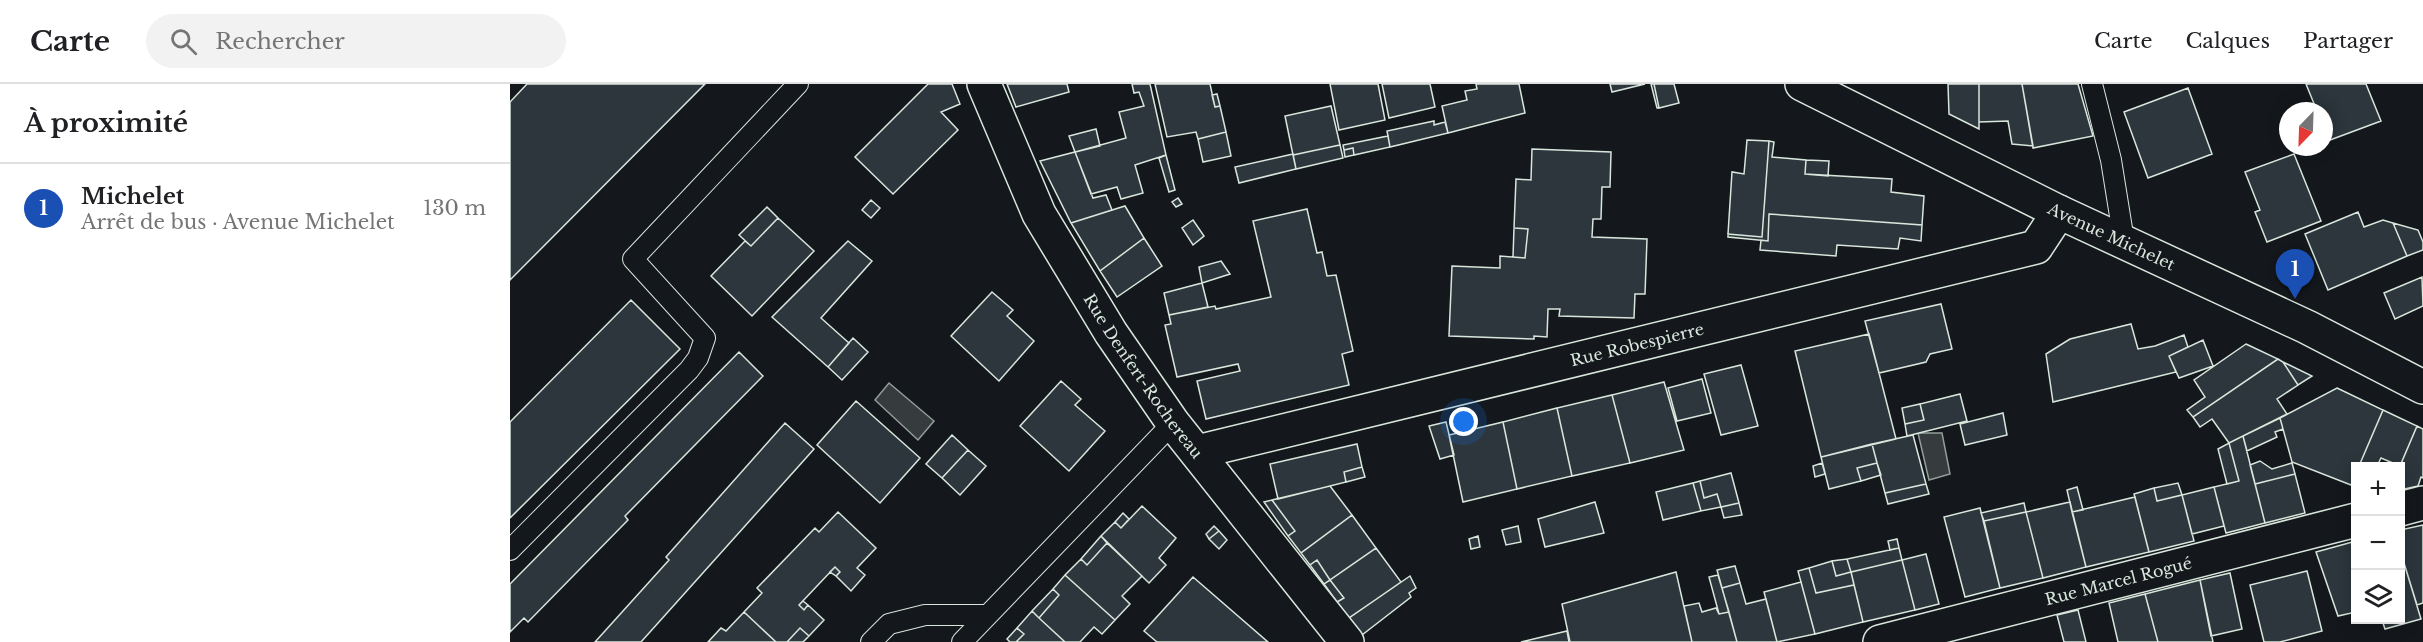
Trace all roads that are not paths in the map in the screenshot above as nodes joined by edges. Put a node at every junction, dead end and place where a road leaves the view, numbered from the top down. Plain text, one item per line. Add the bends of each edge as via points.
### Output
1 (798, 84) edge
2 (984, 84) edge
3 (1802, 84) edge
4 (2092, 84) edge
5 (2060, 212) junction
6 (2124, 241) junction
7 (2423, 387) edge
8 (1173, 423) junction
9 (1197, 452) junction
10 (2423, 503) edge
11 (2405, 508) edge
12 (2351, 521) edge
13 (510, 550) edge
14 (987, 615) junction
15 (871, 642) edge
16 (962, 642) edge
17 (1347, 642) edge
18 (1880, 642) edge

1 - 13 lane via 633,259 705,338 699,358
2 - 8 street, Rue Denfert-Rochereau via 1039,214 1111,333
3 - 5 street, Avenue Michelet
4 - 6 lane
5 - 6 street, Avenue Michelet
5 - 9 street, Rue Robespierre via 2036,247
6 - 7 street, Avenue Michelet via 2307,327
8 - 9 street, Rue Denfert-Rochereau
8 - 14 lane
9 - 17 street, Rue Denfert-Rochereau
10 - 11 street
12 - 18 street, Rue Marcel Rogué
14 - 15 lane via 925,615 889,624
14 - 16 lane

